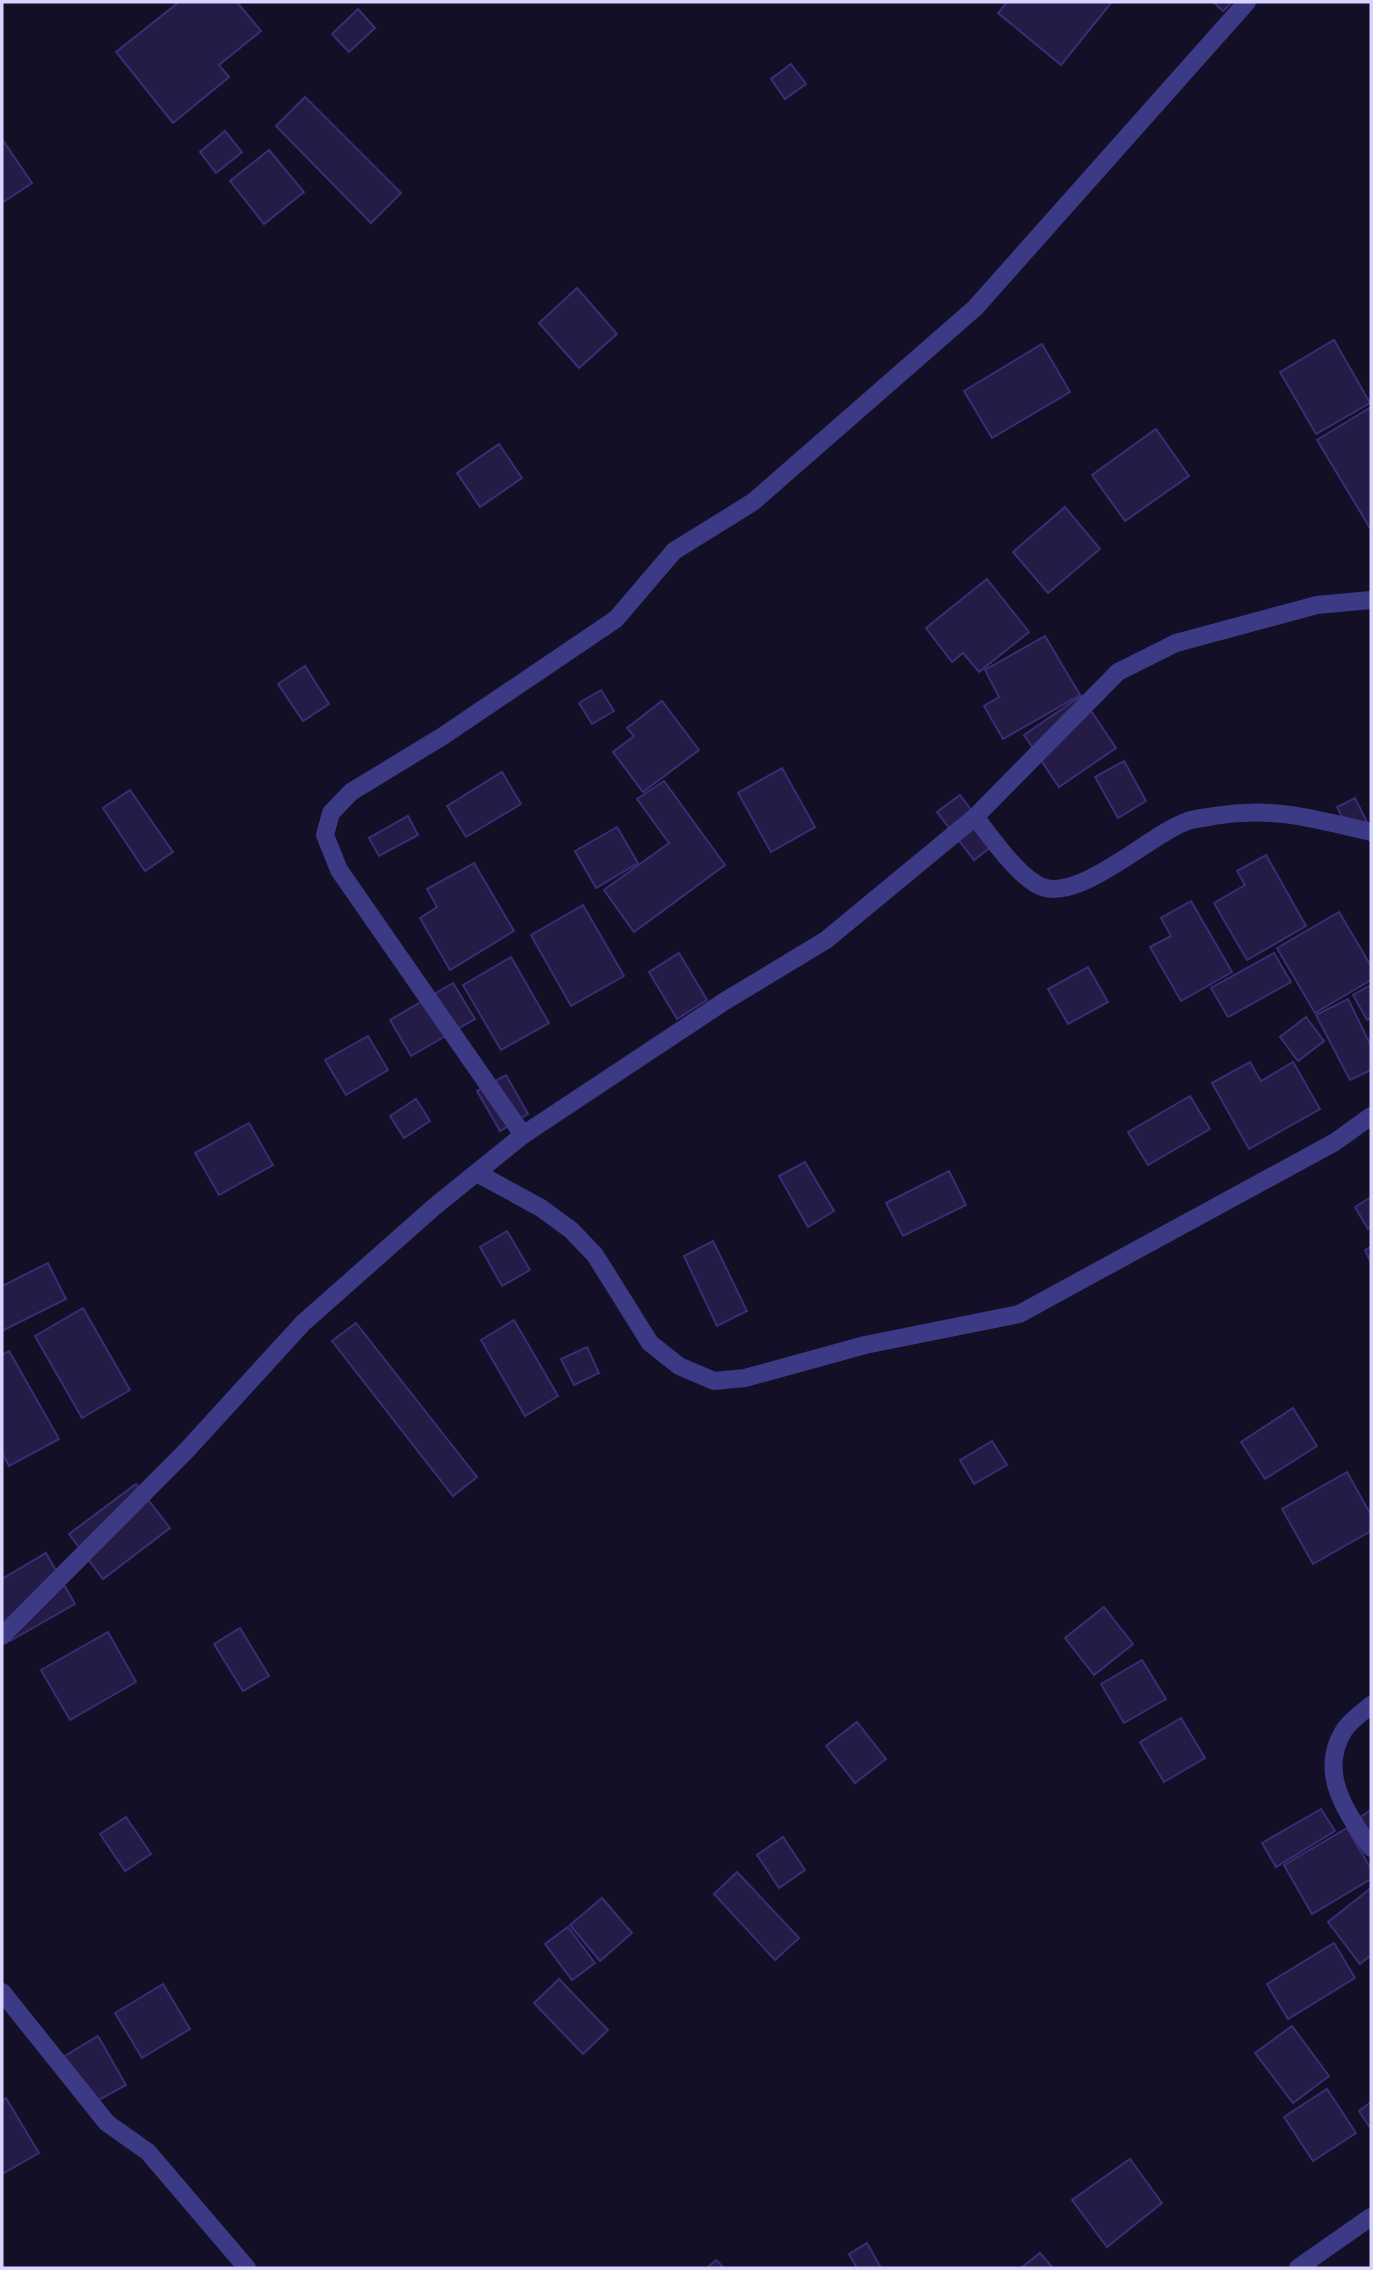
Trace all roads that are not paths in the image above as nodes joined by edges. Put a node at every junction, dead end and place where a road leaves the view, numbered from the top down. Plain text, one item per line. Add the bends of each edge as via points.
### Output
1 (1247, 2) edge
2 (1371, 600) edge
3 (975, 817) junction
4 (1371, 832) edge
5 (1371, 1116) edge
6 (523, 1135) junction
7 (477, 1172) junction
8 (2, 1636) edge
9 (1371, 1705) edge
10 (1371, 1848) edge
11 (2, 1992) edge
12 (1371, 2217) edge
13 (247, 2268) edge
14 (1298, 2268) edge

1 - 6 street via 975,308 753,502 674,551 616,619 351,792 331,813 325,835 339,870
2 - 3 street via 1317,605 1176,643 1118,672
3 - 4 street via 1037,886 1056,888 1091,879 1186,821 1238,812 1290,813
3 - 6 street via 826,940
5 - 7 street via 1335,1142 1018,1314 865,1345 745,1378 714,1381 679,1366 650,1343 595,1255 571,1230
6 - 7 street
7 - 8 street via 303,1323 187,1450
9 - 10 street via 1344,1729 1332,1754 1335,1787
11 - 13 street via 107,2123 148,2152
12 - 14 street

